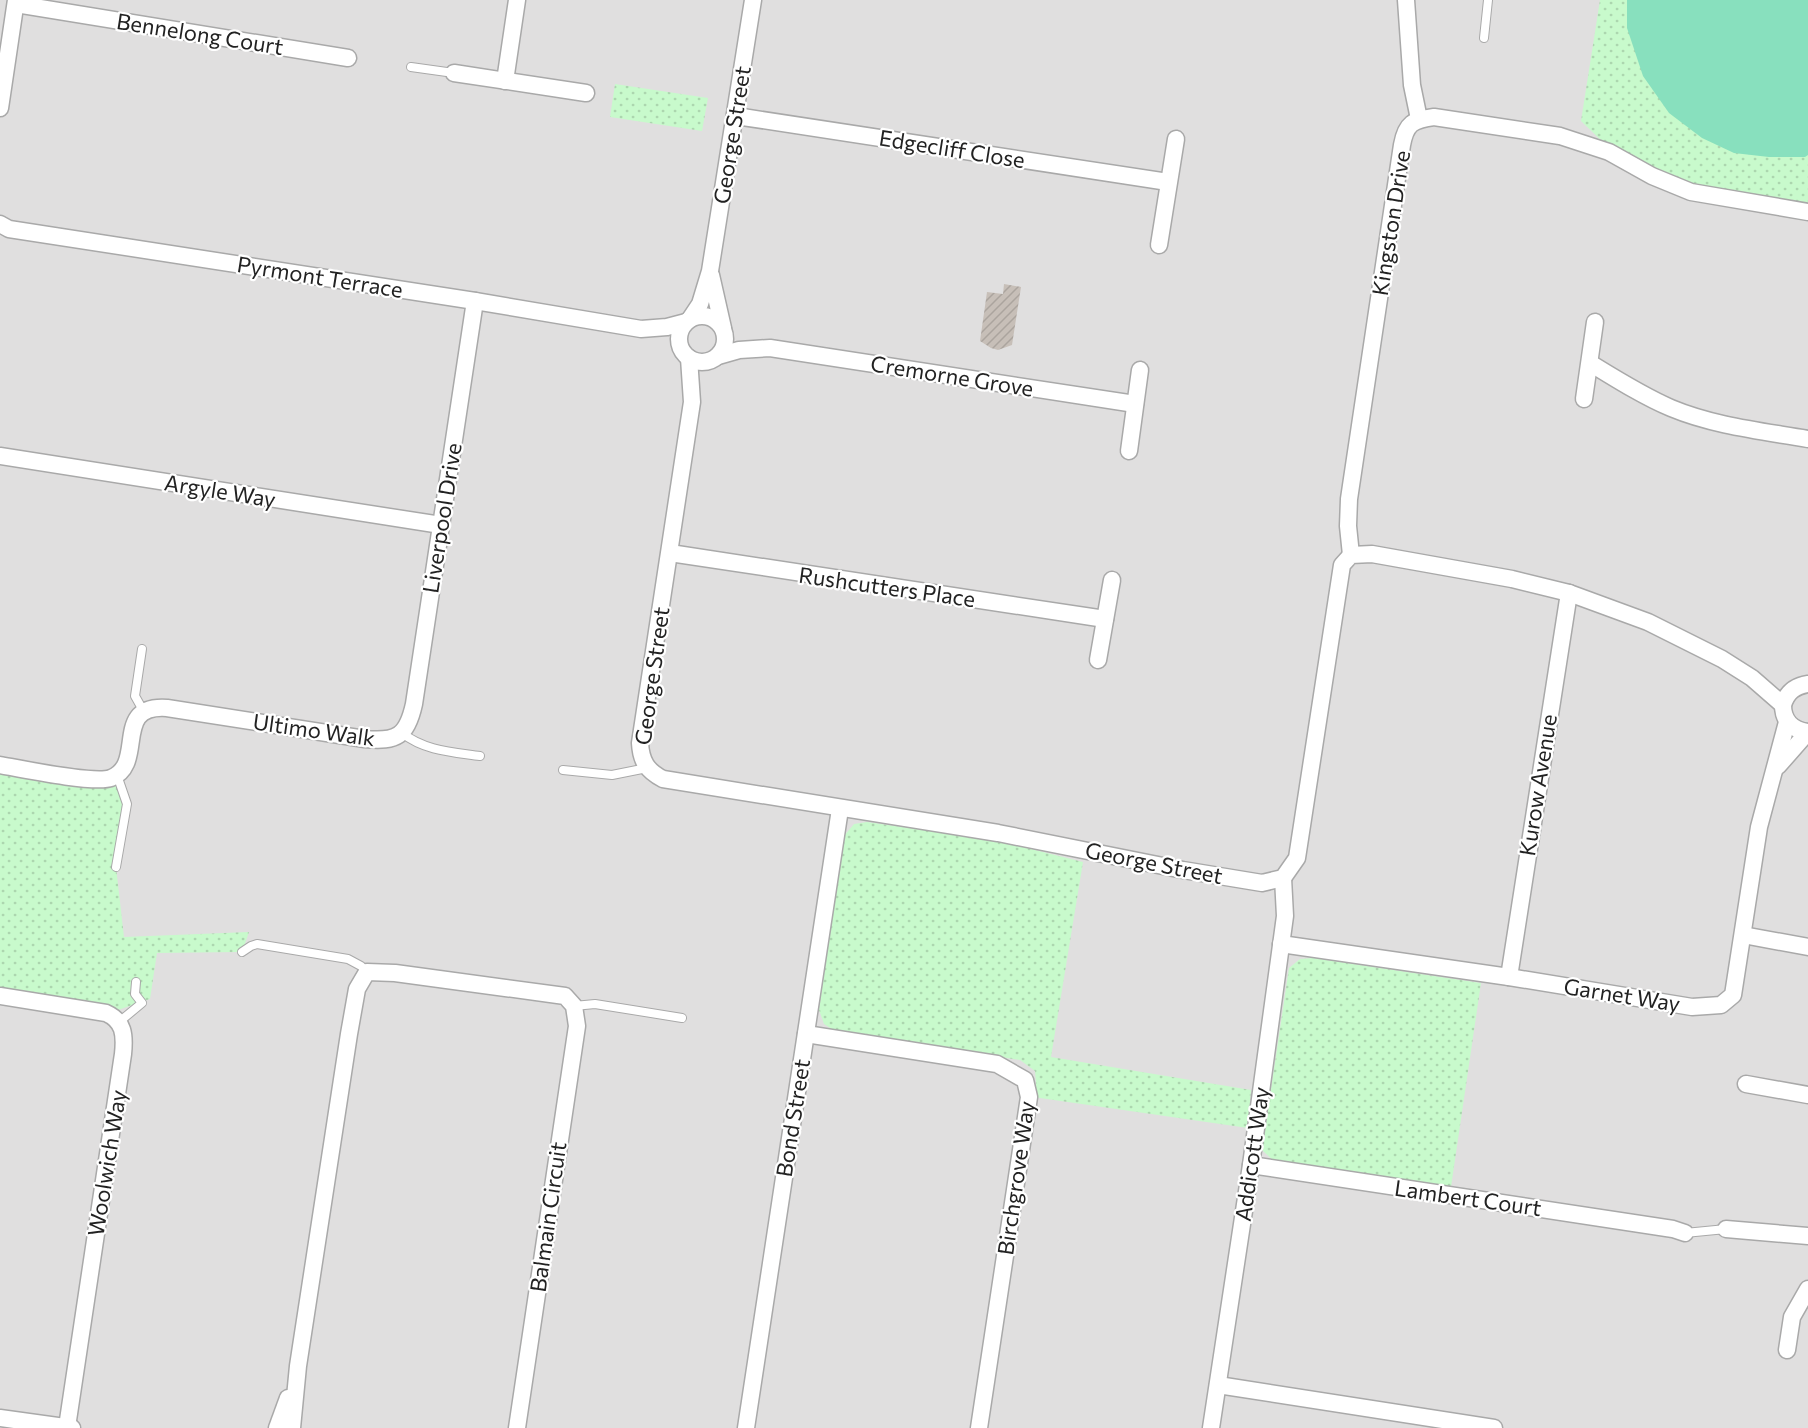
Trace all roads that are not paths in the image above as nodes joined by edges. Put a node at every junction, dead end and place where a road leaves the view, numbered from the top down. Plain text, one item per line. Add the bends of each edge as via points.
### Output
1 (517, 0) edge
2 (753, 0) edge
3 (1406, 0) edge
4 (1488, 0) edge
5 (16, 2) edge
6 (1484, 38) dead end
7 (348, 58) dead end
8 (411, 67) dead end
9 (454, 73) joint
10 (505, 81) junction
11 (2, 85) edge
12 (586, 93) dead end
13 (0, 108) edge
14 (736, 116) junction
15 (1419, 119) junction
16 (1176, 139) dead end
17 (1168, 182) junction
18 (1808, 212) edge
19 (0, 224) edge
20 (1159, 245) dead end
21 (710, 271) junction
22 (475, 301) junction
23 (688, 321) junction
24 (1595, 322) dead end
25 (641, 329) junction
26 (724, 330) junction
27 (770, 348) junction
28 (686, 355) junction
29 (716, 358) junction
30 (1590, 363) junction
31 (1140, 370) dead end
32 (1584, 399) dead end
33 (692, 402) junction
34 (1135, 404) junction
35 (1808, 439) edge
36 (1129, 450) dead end
37 (0, 456) edge
38 (441, 525) junction
39 (670, 553) junction
40 (1352, 555) junction
41 (1112, 580) dead end
42 (1569, 593) junction
43 (1105, 619) junction
44 (141, 649) dead end
45 (1098, 660) dead end
46 (1799, 689) edge
47 (144, 712) junction
48 (1787, 722) junction
49 (1808, 732) edge
50 (402, 733) junction
51 (480, 756) dead end
52 (0, 765) edge
53 (647, 768) junction
54 (1775, 769) junction
55 (563, 770) dead end
56 (117, 775) junction
57 (840, 809) junction
58 (116, 867) dead end
59 (1283, 878) junction
60 (1743, 935) junction
61 (1281, 944) junction
62 (1808, 947) edge
63 (242, 951) dead end
64 (367, 972) junction
65 (1509, 977) junction
66 (136, 982) dead end
67 (0, 996) edge
68 (574, 1006) junction
69 (682, 1018) dead end
70 (119, 1022) junction
71 (806, 1034) junction
72 (1746, 1084) dead end
73 (1808, 1095) edge
74 (1251, 1165) junction
75 (1726, 1229) joint
76 (1684, 1233) joint
77 (1808, 1236) edge
78 (1808, 1289) edge
79 (1787, 1350) dead end
80 (298, 1366) junction
81 (1218, 1385) junction
82 (0, 1418) edge
83 (70, 1428) edge
84 (276, 1428) edge
85 (292, 1428) edge
86 (517, 1428) edge
87 (746, 1428) edge
88 (979, 1428) edge
89 (1211, 1428) edge
90 (1494, 1428) edge

1 - 10 street
2 - 14 street, George Street
3 - 15 street via 1412,86
4 - 6 lane
5 - 7 street, Bennelong Court
5 - 11 street
8 - 9 lane
9 - 10 street
10 - 12 street
11 - 13 street
14 - 17 street, Edgecliff Close
14 - 21 street, George Street
15 - 18 street, Kingston Drive via 1434,117 1560,136 1609,152 1691,192
15 - 40 street, Kingston Drive via 1404,133 1402,145 1349,499
16 - 17 street
17 - 20 street
19 - 22 street, Pyrmont Terrace via 19,231
21 - 23 street, George Street via 700,304
21 - 26 street, George Street
22 - 25 street, Pyrmont Terrace
22 - 38 street, Liverpool Drive
23 - 25 street, Pyrmont Terrace
23 - 26 street via 697,316 712,318
23 - 28 street via 679,337
24 - 30 street
25 - 28 street, Pyrmont Terrace
26 - 27 street, Cremorne Grove
26 - 29 street via 725,345
27 - 29 street, Cremorne Grove via 739,350
27 - 34 street, Cremorne Grove
28 - 29 street via 701,362
28 - 33 street, George Street
29 - 33 street, George Street
30 - 32 street
30 - 35 street via 1672,408 1734,427
31 - 34 street
33 - 39 street, George Street
34 - 36 street
37 - 38 street, Argyle Way
38 - 50 street, Liverpool Drive via 414,704
39 - 43 street, Rushcutters Place
39 - 53 street, George Street via 640,742
40 - 42 street via 1372,554
40 - 59 street via 1342,565 1297,858
41 - 43 street
42 - 46 street via 1648,622 1752,678
42 - 65 street, Kurow Avenue
43 - 45 street
44 - 47 lane via 135,696
46 - 48 street
47 - 50 street, Ultimo Walk via 167,708 372,740 390,739
47 - 56 street via 134,724 126,765
48 - 49 street
48 - 54 street, Garnet Way
49 - 54 street, Garnet Way
50 - 51 lane, Ultimo Walk via 429,748
52 - 56 street via 90,779
53 - 55 lane via 612,775
53 - 57 street, George Street via 663,779 681,784
54 - 60 street, Garnet Way via 1759,827
56 - 58 lane via 127,804
57 - 59 street, George Street via 998,833 1183,870 1262,882
57 - 71 street, Bond Street
59 - 61 street, Addicott Way via 1285,916
60 - 62 street
60 - 65 street, Garnet Way via 1733,995 1721,1005 1692,1007
61 - 65 street, Garnet Way
61 - 74 street, Addicott Way
63 - 64 lane via 257,944 340,957
64 - 68 street via 565,996
64 - 80 street via 357,989 349,1034
66 - 70 lane via 135,994 142,1003
67 - 70 street via 106,1012
68 - 69 lane via 595,1004
68 - 86 street, Balmain Circuit via 577,1026
70 - 83 street, Woolwich Way via 123,1054
71 - 87 street, Bond Street
71 - 88 street, Birchgrove Way via 997,1064 1025,1080 1029,1097
72 - 73 street
74 - 76 street, Lambert Court
74 - 81 street, Addicott Way
75 - 76 lane
75 - 77 street
78 - 79 street via 1792,1317
80 - 84 street
80 - 85 street
81 - 89 street, Addicott Way
81 - 90 street
82 - 83 street

